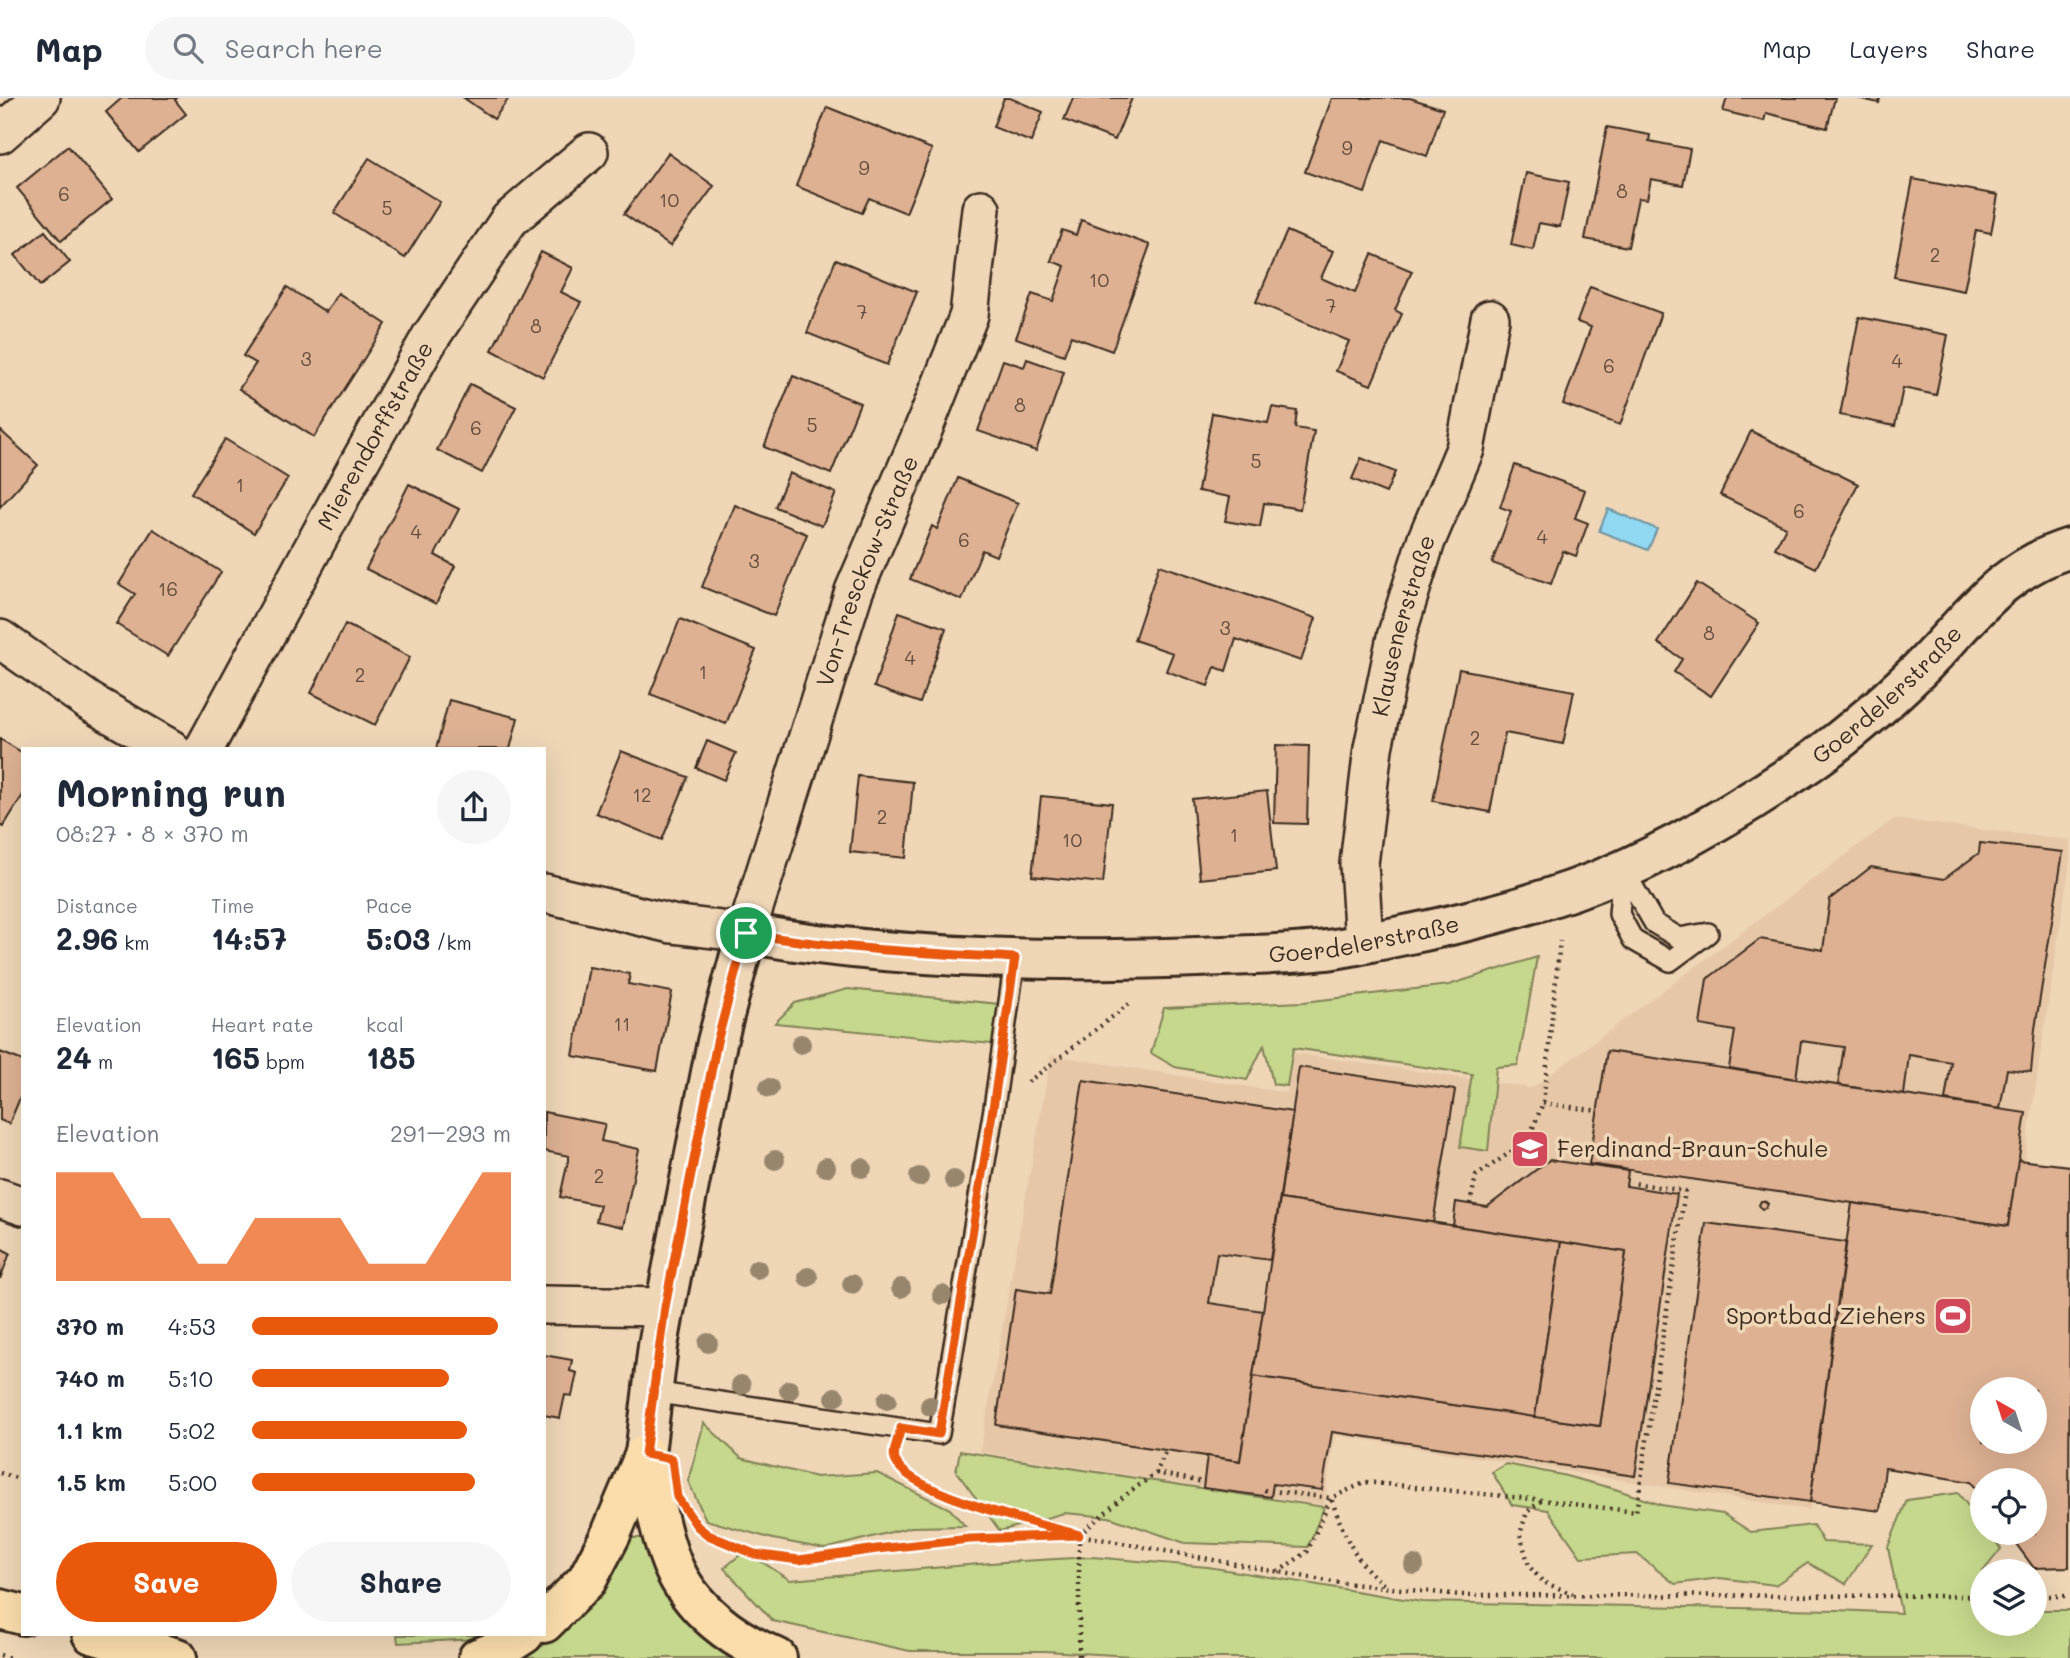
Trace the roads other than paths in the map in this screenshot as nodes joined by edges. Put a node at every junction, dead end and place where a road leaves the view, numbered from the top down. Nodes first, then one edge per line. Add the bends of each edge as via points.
1 (41, 98) edge
2 (0, 134) edge
3 (589, 152) dead end
4 (981, 209) dead end
5 (1490, 319) dead end
6 (2070, 548) edge
7 (0, 639) edge
8 (168, 747) edge
9 (205, 747) edge
10 (1623, 869) junction
11 (546, 893) edge
12 (746, 933) junction
13 (1364, 943) junction
14 (1015, 958) junction
15 (0, 1198) edge
16 (21, 1205) edge
17 (546, 1305) edge
18 (665, 1307) junction
19 (652, 1392) junction
20 (645, 1454) junction
21 (0, 1609) edge
22 (21, 1614) edge
23 (546, 1621) edge
24 (99, 1636) edge
25 (521, 1636) edge
26 (177, 1658) edge
27 (478, 1658) edge
28 (777, 1658) edge

1 - 2 street
3 - 9 street, Mierendorffstraße via 509,220 430,338
4 - 12 street, Von-Tresckow-Straße via 969,315 854,591
5 - 13 street, Klausenerstraße via 1465,449 1426,541 1396,637 1375,736 1359,864
6 - 10 main road, Goerdelerstraße via 2012,575 1874,713 1801,769 1732,813
7 - 8 street via 90,702
10 - 10 lane via 1619,914 1633,940 1670,961 1708,933 1679,938 1654,923
10 - 13 main road, Goerdelerstraße via 1527,905
11 - 12 street, Goerdelerstraße via 672,924
12 - 14 main road, Goerdelerstraße via 862,949
12 - 18 main road via 717,1042
13 - 14 main road, Goerdelerstraße via 1328,950 1132,960
14 - 19 lane via 939,1434
15 - 16 street
17 - 18 street
18 - 19 main road
19 - 20 main road
20 - 23 highway via 587,1580
20 - 28 highway via 663,1538 684,1587 726,1631
21 - 22 highway
24 - 26 highway
25 - 27 highway

